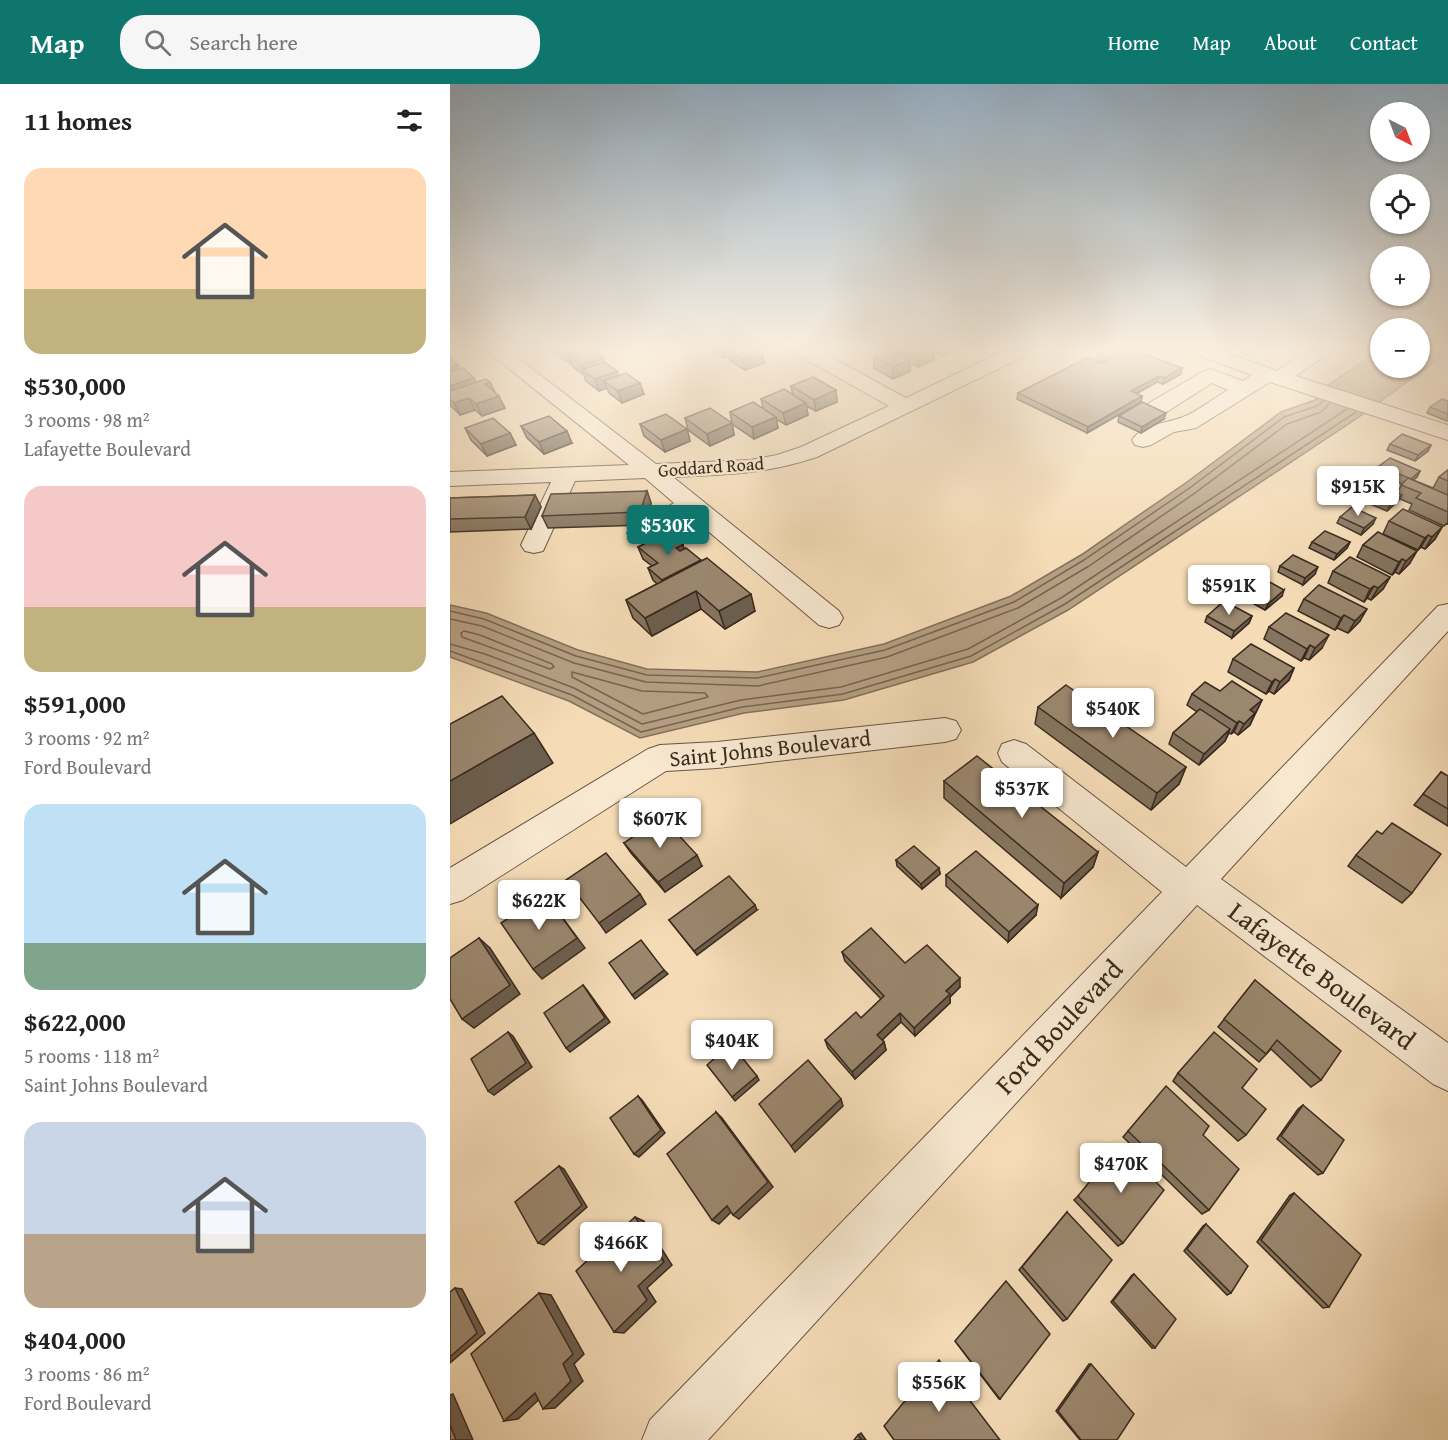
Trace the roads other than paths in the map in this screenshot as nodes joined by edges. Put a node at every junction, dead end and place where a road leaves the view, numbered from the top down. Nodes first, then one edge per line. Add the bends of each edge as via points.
1 (578, 414) edge
2 (888, 414) edge
3 (1202, 414) edge
4 (1397, 414) edge
5 (1448, 433) edge
6 (1143, 440) dead end
7 (651, 471) junction
8 (566, 475) junction
9 (450, 479) edge
10 (690, 504) junction
11 (640, 533) dead end
12 (534, 545) dead end
13 (1448, 614) edge
14 (829, 618) dead end
15 (945, 730) dead end
16 (1014, 753) dead end
17 (1192, 886) junction
18 (450, 888) edge
19 (1448, 1069) edge
20 (670, 1440) edge

1 - 7 street
2 - 7 street, Goddard Road via 782,461 750,467
3 - 6 street
4 - 5 street
7 - 8 street, Goddard Road
7 - 10 street
8 - 9 street, Goddard Road
8 - 12 street
10 - 11 street
10 - 14 street
13 - 17 street, Ford Boulevard
15 - 18 street, Saint Johns Boulevard via 660,758
16 - 17 street, Lafayette Boulevard
17 - 19 street, Lafayette Boulevard
17 - 20 street, Ford Boulevard

